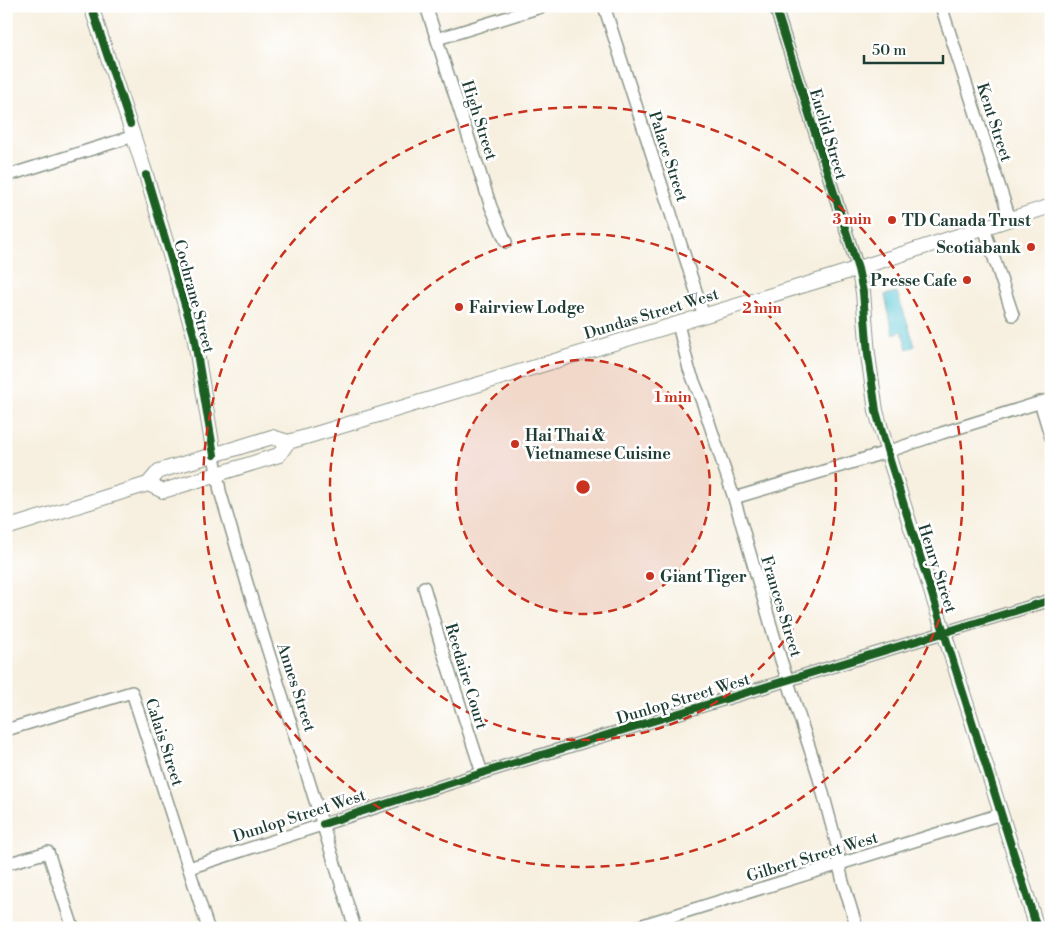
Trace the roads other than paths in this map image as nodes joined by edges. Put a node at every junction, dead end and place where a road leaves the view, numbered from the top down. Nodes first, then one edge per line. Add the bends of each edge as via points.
1 (90, 6) edge
2 (426, 6) edge
3 (544, 6) edge
4 (604, 6) edge
5 (775, 6) edge
6 (941, 6) edge
7 (437, 39) junction
8 (134, 136) junction
9 (6, 176) edge
10 (1051, 206) edge
11 (1010, 219) junction
12 (984, 228) junction
13 (506, 242) dead end
14 (858, 269) junction
15 (704, 316) junction
16 (1013, 316) dead end
17 (678, 324) junction
18 (1045, 401) edge
19 (1051, 438) edge
20 (288, 442) junction
21 (887, 452) junction
22 (214, 455) junction
23 (217, 474) junction
24 (148, 484) junction
25 (734, 498) junction
26 (6, 528) edge
27 (424, 587) dead end
28 (1051, 600) edge
29 (944, 632) junction
30 (788, 680) junction
31 (6, 730) edge
32 (482, 774) junction
33 (1001, 814) junction
34 (323, 824) junction
35 (6, 864) edge
36 (839, 864) junction
37 (189, 868) junction
38 (73, 928) edge
39 (208, 928) edge
40 (355, 928) edge
41 (632, 928) edge
42 (857, 928) edge
43 (1037, 928) edge

1 - 8 main road, Cochrane Street
2 - 7 street, High Street
3 - 7 street
4 - 15 street, Palace Street
5 - 14 street, Euclid Street
6 - 11 street, Kent Street
7 - 13 street, High Street via 491,207
8 - 9 street
8 - 22 main road, Cochrane Street via 194,335
10 - 11 main road, Dundas Street West
11 - 12 main road, Dundas Street West
12 - 14 main road, Dundas Street West
12 - 16 street
14 - 15 main road, Dundas Street West
14 - 21 main road, Henry Street via 876,411
15 - 17 main road, Dundas Street West
17 - 20 main road, Dundas Street West
17 - 25 street, Frances Street via 689,369 704,404
18 - 19 street
18 - 21 street
20 - 22 main road, Dundas Street West via 272,437
20 - 23 main road, Dundas Street West via 279,455
21 - 25 street
21 - 29 main road, Henry Street
22 - 23 street, Annes Street
22 - 24 main road, Dundas Street West via 159,471
23 - 24 main road, Dundas Street West via 163,491
23 - 34 street, Annes Street via 249,590
24 - 26 main road, Dundas Street West
25 - 30 street, Frances Street
27 - 32 street, Reedaire Court
28 - 29 street, Dunlop Street West
29 - 30 street, Dunlop Street West
29 - 33 main road, Henry Street
30 - 32 street, Dunlop Street West
30 - 36 street, Frances Street via 817,771
31 - 37 street, Calais Street via 132,692
32 - 34 street, Dunlop Street West
33 - 36 street, Gilbert Street West
33 - 43 main road, Henry Street
34 - 37 street, Dunlop Street West
34 - 40 street, Annes Street
35 - 38 street via 48,852
36 - 41 street, Gilbert Street West
36 - 42 street, Frances Street
37 - 39 street, Calais Street

